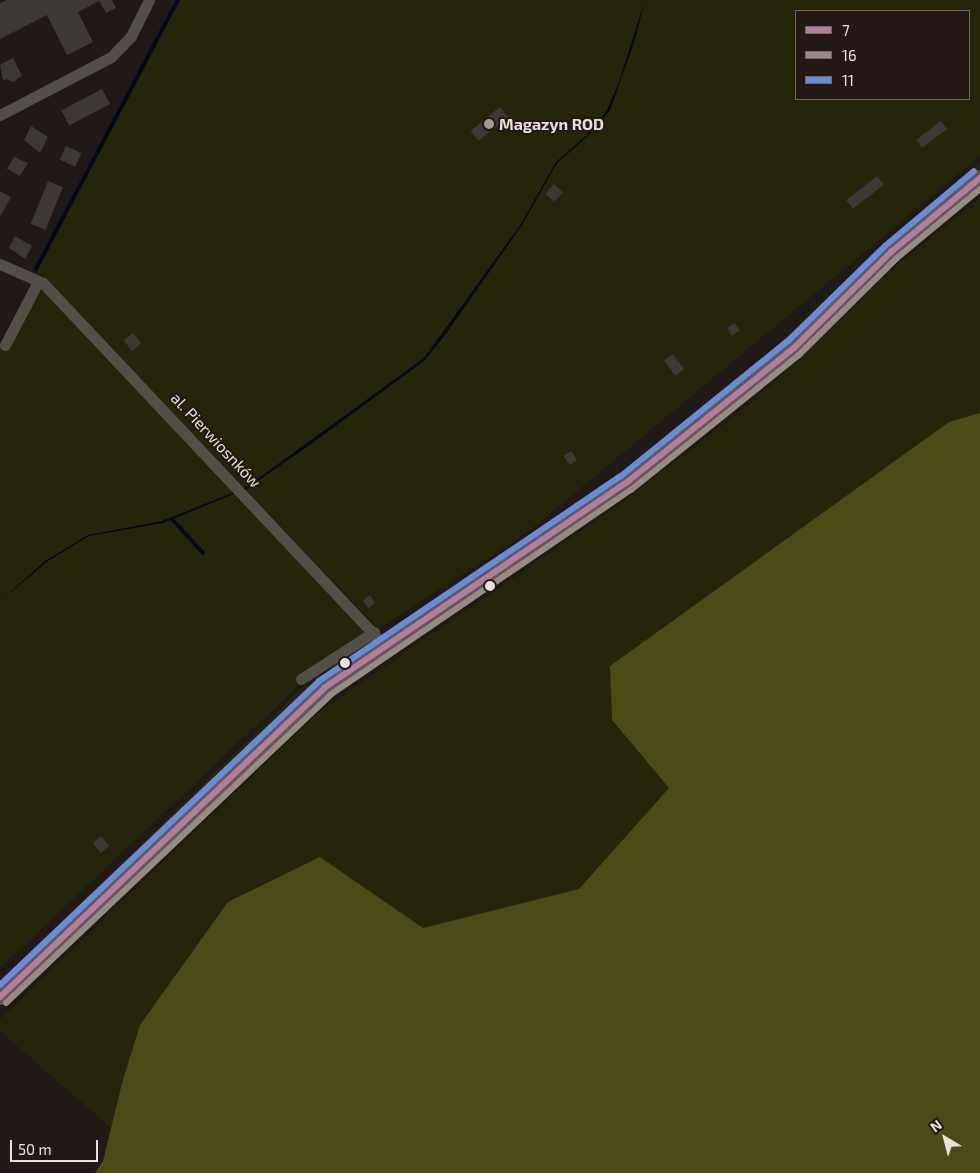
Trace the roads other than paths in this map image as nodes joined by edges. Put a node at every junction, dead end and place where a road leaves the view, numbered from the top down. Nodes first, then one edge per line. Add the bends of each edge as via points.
1 (142, 0) edge
2 (148, 0) edge
3 (141, 17) junction
4 (0, 115) edge
5 (980, 178) edge
6 (0, 264) edge
7 (34, 281) junction
8 (5, 344) dead end
9 (373, 631) junction
10 (385, 646) junction
11 (301, 679) dead end
12 (0, 997) edge

1 - 3 street
2 - 3 street
3 - 4 street via 124,45 108,59
5 - 10 street via 891,252 794,348 626,484
6 - 7 street, al. Pierwiosnków
7 - 8 street
7 - 9 street, al. Pierwiosnków via 88,328
9 - 10 street, al. Pierwiosnków
9 - 11 street
10 - 12 street via 301,707

